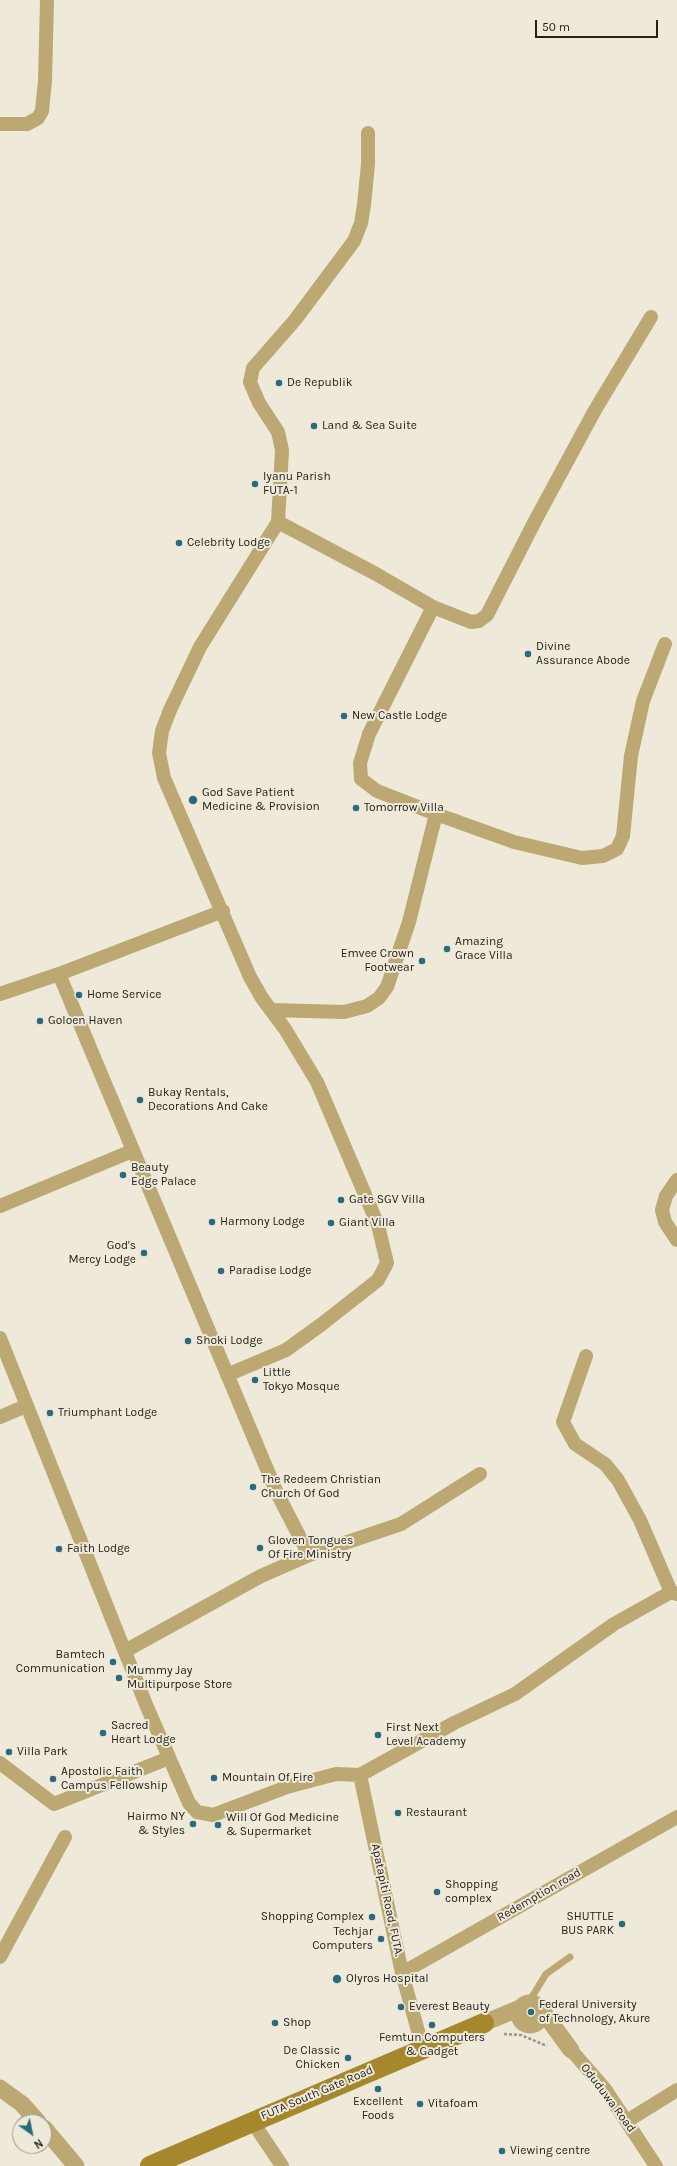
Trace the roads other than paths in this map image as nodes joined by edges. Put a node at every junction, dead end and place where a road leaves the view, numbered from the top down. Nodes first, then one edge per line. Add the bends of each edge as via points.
1 (47, 0) edge
2 (0, 124) edge
3 (368, 133) dead end
4 (651, 318) dead end
5 (278, 522) junction
6 (432, 607) junction
7 (665, 644) dead end
8 (436, 814) junction
9 (223, 911) junction
10 (59, 974) junction
11 (0, 994) edge
12 (271, 1010) junction
13 (132, 1152) junction
14 (677, 1180) edge
15 (0, 1206) edge
16 (677, 1240) edge
17 (0, 1338) edge
18 (586, 1356) dead end
19 (227, 1375) junction
20 (26, 1406) junction
21 (0, 1417) edge
22 (480, 1474) dead end
23 (309, 1555) junction
24 (674, 1593) edge
25 (125, 1651) junction
26 (169, 1758) junction
27 (0, 1763) edge
28 (360, 1774) junction
29 (677, 1817) edge
30 (65, 1838) dead end
31 (0, 1957) edge
32 (570, 1958) dead end
33 (402, 1972) junction
34 (529, 2013) junction
35 (484, 2023) joint
36 (423, 2049) junction
37 (571, 2050) joint
38 (0, 2088) edge
39 (677, 2090) edge
40 (31, 2114) edge
41 (252, 2121) junction
42 (627, 2121) junction
43 (52, 2138) edge
44 (76, 2166) edge
45 (150, 2166) edge
46 (282, 2166) edge
47 (656, 2166) edge

1 - 2 street via 42,111 38,118 27,124
3 - 5 street via 364,205 354,241 295,320 252,368 250,382 259,403 278,432 282,450
4 - 6 street via 591,417 487,615 479,621 471,622
5 - 6 street
5 - 9 street via 200,647 162,731 159,753 164,778
6 - 8 street via 369,734 360,763 362,779 377,791
7 - 8 street via 643,701 631,756 623,836 617,849 603,856 582,858 514,842
8 - 12 street via 409,922 387,987 380,998 367,1006 344,1012
9 - 10 street
9 - 12 street via 250,977
10 - 11 street
10 - 13 street
12 - 19 street via 317,1082 378,1225 387,1263 378,1280 286,1350
13 - 15 street
13 - 19 street
14 - 16 street via 666,1196 662,1210 665,1222
17 - 20 street
18 - 24 street via 564,1422 575,1444 605,1464 621,1485
19 - 23 street via 277,1493
20 - 21 street
20 - 25 street
22 - 23 street via 401,1524
23 - 25 street via 261,1576
24 - 28 street via 614,1624 515,1694 454,1723
25 - 26 street
26 - 27 street via 54,1804
26 - 28 street via 189,1803 197,1812 213,1815 287,1787 336,1774
28 - 33 street, Apatapiti Road, FUTA.
29 - 33 street, Redemption road
30 - 31 street
32 - 34 lane via 546,1974
33 - 36 street, Apatapiti Road, FUTA.
34 - 35 street
34 - 37 street, Oduduwa Road
35 - 36 main road, FUTA South Gate Road
36 - 41 main road, FUTA South Gate Road
37 - 42 street, Oduduwa Road via 592,2072
38 - 40 street
39 - 42 street
41 - 45 main road, FUTA South Gate Road
41 - 46 street
42 - 47 street, Oduduwa Road
43 - 44 street

